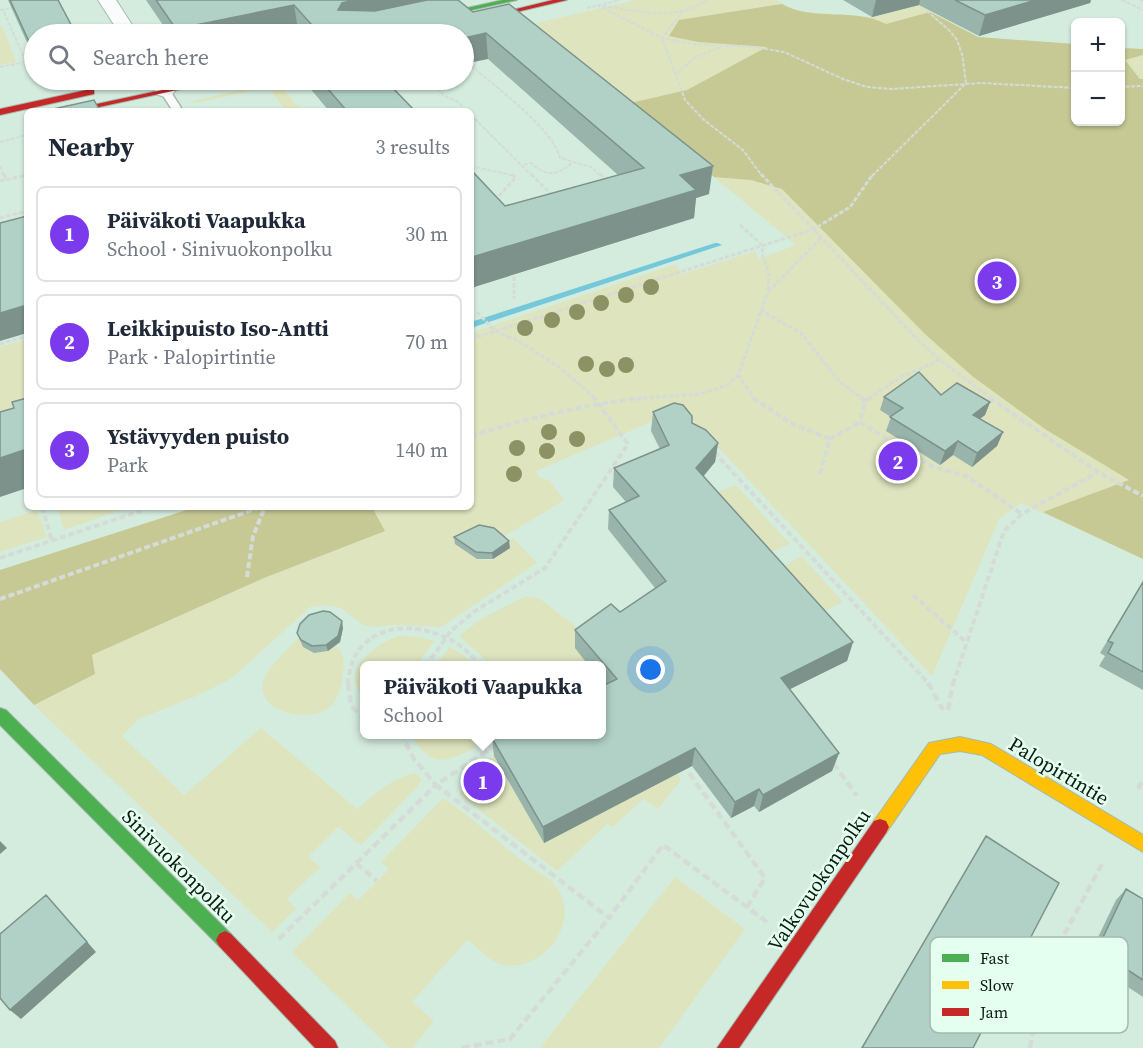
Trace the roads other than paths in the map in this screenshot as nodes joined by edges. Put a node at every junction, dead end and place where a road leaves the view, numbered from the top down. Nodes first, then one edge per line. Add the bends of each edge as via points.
1 (107, 0) edge
2 (513, 0) edge
3 (563, 0) edge
4 (123, 24) edge
5 (401, 24) edge
6 (452, 24) edge
7 (102, 90) dead end
8 (143, 90) edge
9 (164, 90) edge
10 (79, 108) edge
11 (176, 108) edge
12 (0, 112) edge
13 (24, 121) edge
14 (0, 126) edge
15 (0, 715) edge
16 (950, 744) joint
17 (1143, 844) edge
18 (328, 1048) edge
19 (727, 1048) edge

1 - 4 street
2 - 5 main road
3 - 6 main road
7 - 12 main road
8 - 10 main road
9 - 11 lane
13 - 14 main road
15 - 18 main road, Sinivuokonpolku via 254,968
16 - 17 main road, Palopirtintie via 985,749
16 - 19 main road, Valkovuokonpolku via 935,748 926,758

